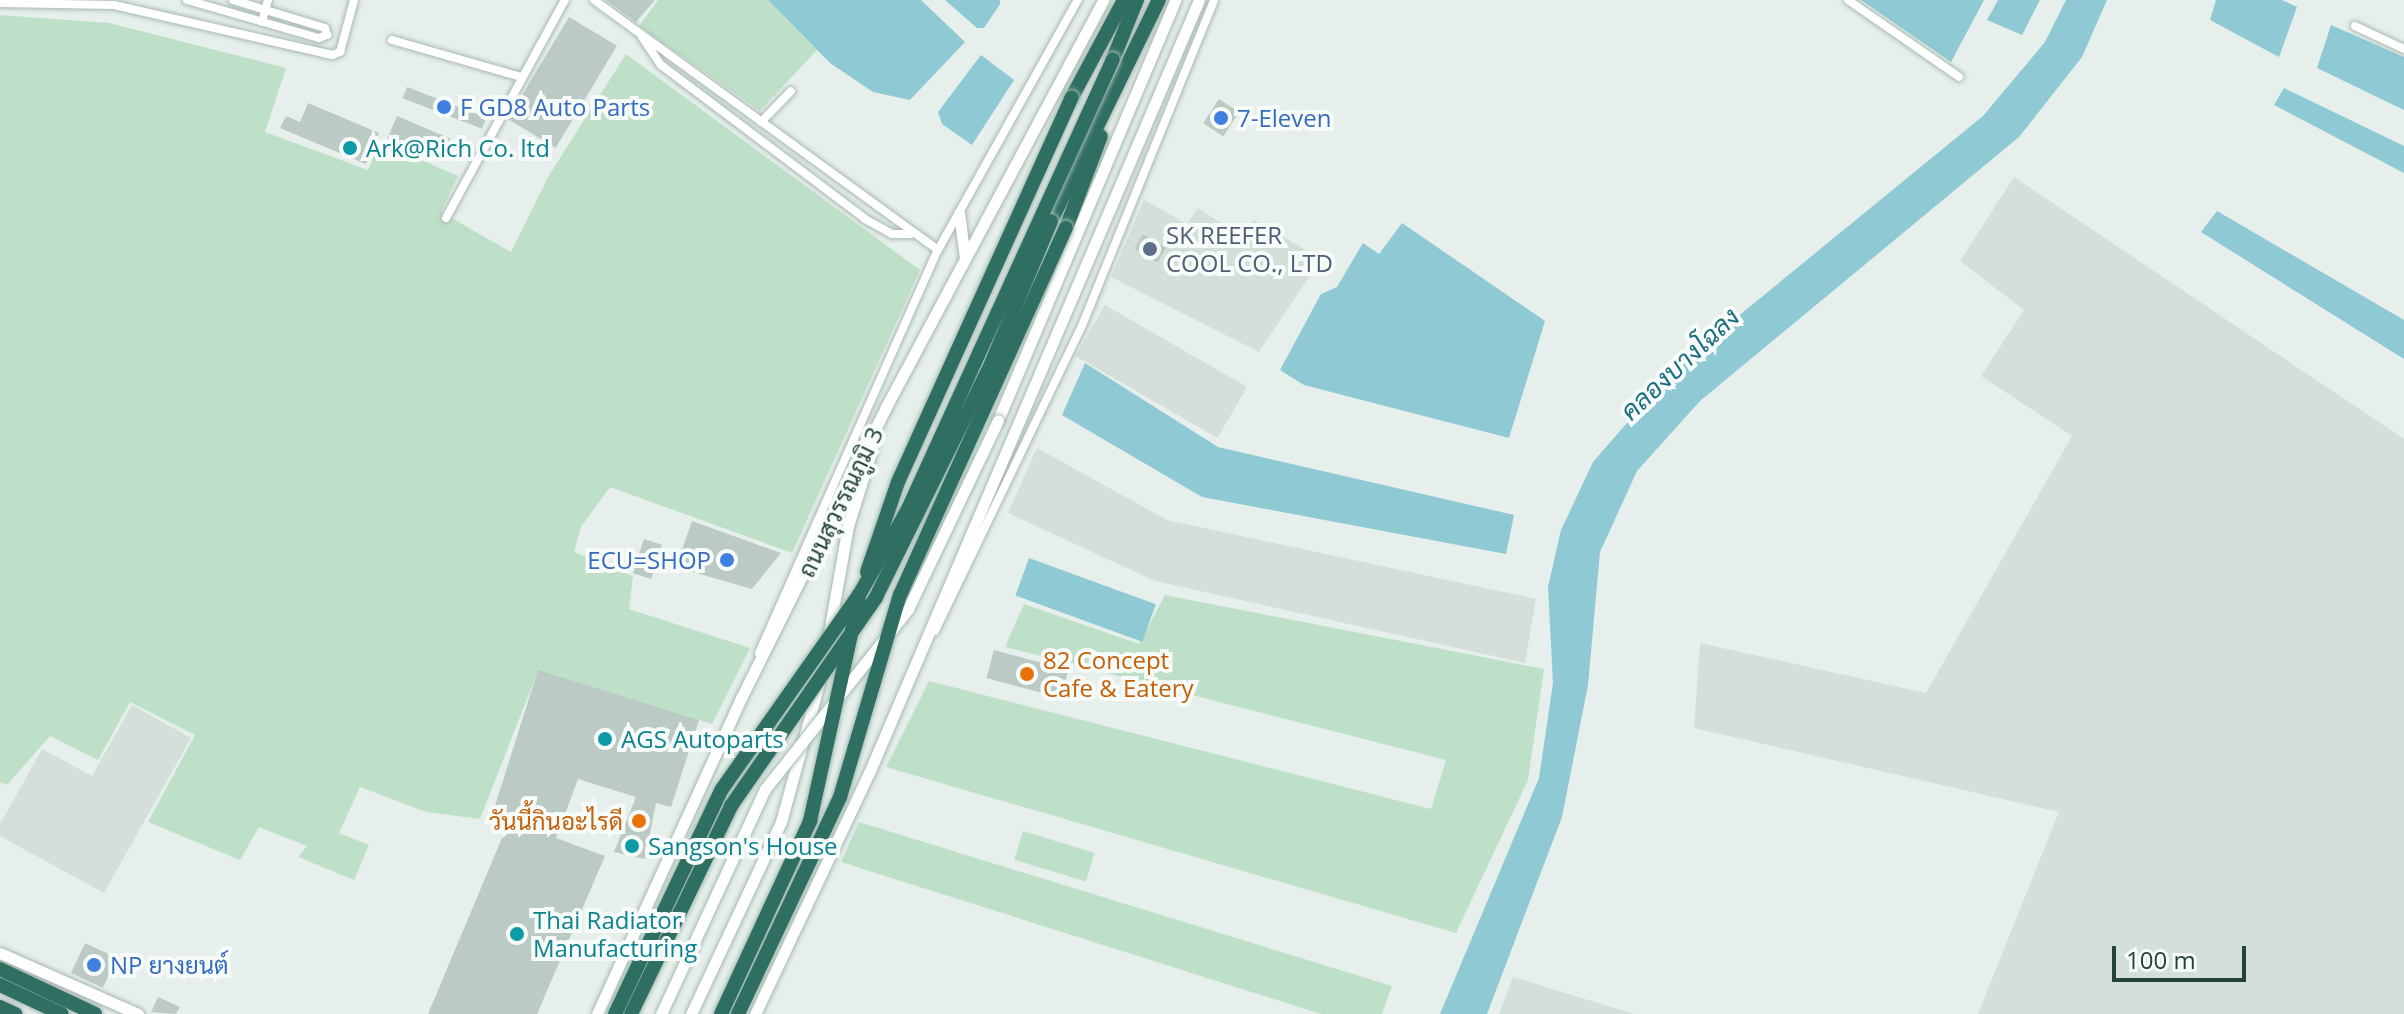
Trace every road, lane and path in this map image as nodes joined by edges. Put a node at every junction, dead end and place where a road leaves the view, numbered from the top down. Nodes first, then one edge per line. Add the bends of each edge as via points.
1 (187, 0) edge
2 (233, 0) edge
3 (354, 0) edge
4 (565, 0) edge
5 (594, 0) edge
6 (1078, 0) edge
7 (1103, 0) edge
8 (1124, 0) edge
9 (1137, 0) edge
10 (1159, 0) edge
11 (1175, 0) edge
12 (1199, 0) edge
13 (1214, 0) edge
14 (1848, 0) edge
15 (0, 3) edge
16 (267, 5) edge
17 (262, 22) junction
18 (2355, 26) dead end
19 (642, 37) junction
20 (392, 40) dead end
21 (2404, 49) edge
22 (521, 77) junction
23 (1959, 77) dead end
24 (791, 91) dead end
25 (1111, 105) junction
26 (761, 122) junction
27 (959, 213) junction
28 (446, 218) dead end
29 (911, 234) junction
30 (938, 250) junction
31 (965, 259) junction
32 (886, 407) junction
33 (741, 698) junction
34 (893, 710) junction
35 (0, 953) edge
36 (0, 969) edge
37 (0, 987) edge
38 (0, 1007) edge
39 (15, 1014) edge
40 (55, 1014) edge
41 (62, 1014) edge
42 (95, 1014) edge
43 (138, 1014) edge
44 (597, 1014) edge
45 (615, 1014) edge
46 (631, 1014) edge
47 (661, 1014) edge
48 (691, 1014) edge
49 (721, 1014) edge
50 (738, 1014) edge
51 (755, 1014) edge

1 - 17 street
2 - 16 street
3 - 15 street via 340,52 332,55 114,5
4 - 22 street
5 - 19 street
6 - 27 street
7 - 31 main road, ถนนสุวรรณภูมิ 3
8 - 49 highway, bridge via 1046,153 898,482 858,603 810,821
9 - 45 highway, bridge via 908,509 859,595 722,789
10 - 25 highway
11 - 47 main road, bridge via 998,420 914,599 765,789
12 - 34 main road
13 - 34 street via 1081,328 1001,503
14 - 23 street
16 - 17 street
16 - 17 street via 325,28 327,35 321,39
18 - 21 street
19 - 26 street
19 - 29 street via 661,65 865,219 892,234
20 - 22 street
22 - 28 street
24 - 26 street
25 - 46 highway, bridge via 876,597 731,806
25 - 50 highway, bridge via 1066,228 900,595 840,797
26 - 29 street via 905,223
27 - 30 street
27 - 31 main road
29 - 30 street
30 - 33 street
31 - 32 main road, ถนนสุวรรณภูมิ 3
32 - 33 main road, ถนนสุวรรณภูมิ 3
32 - 48 main road via 848,526 794,789
33 - 44 main road, ถนนสุวรรณภูมิ 3
34 - 51 main road
35 - 43 main road
36 - 42 highway
37 - 40 highway
37 - 41 highway
38 - 39 highway

